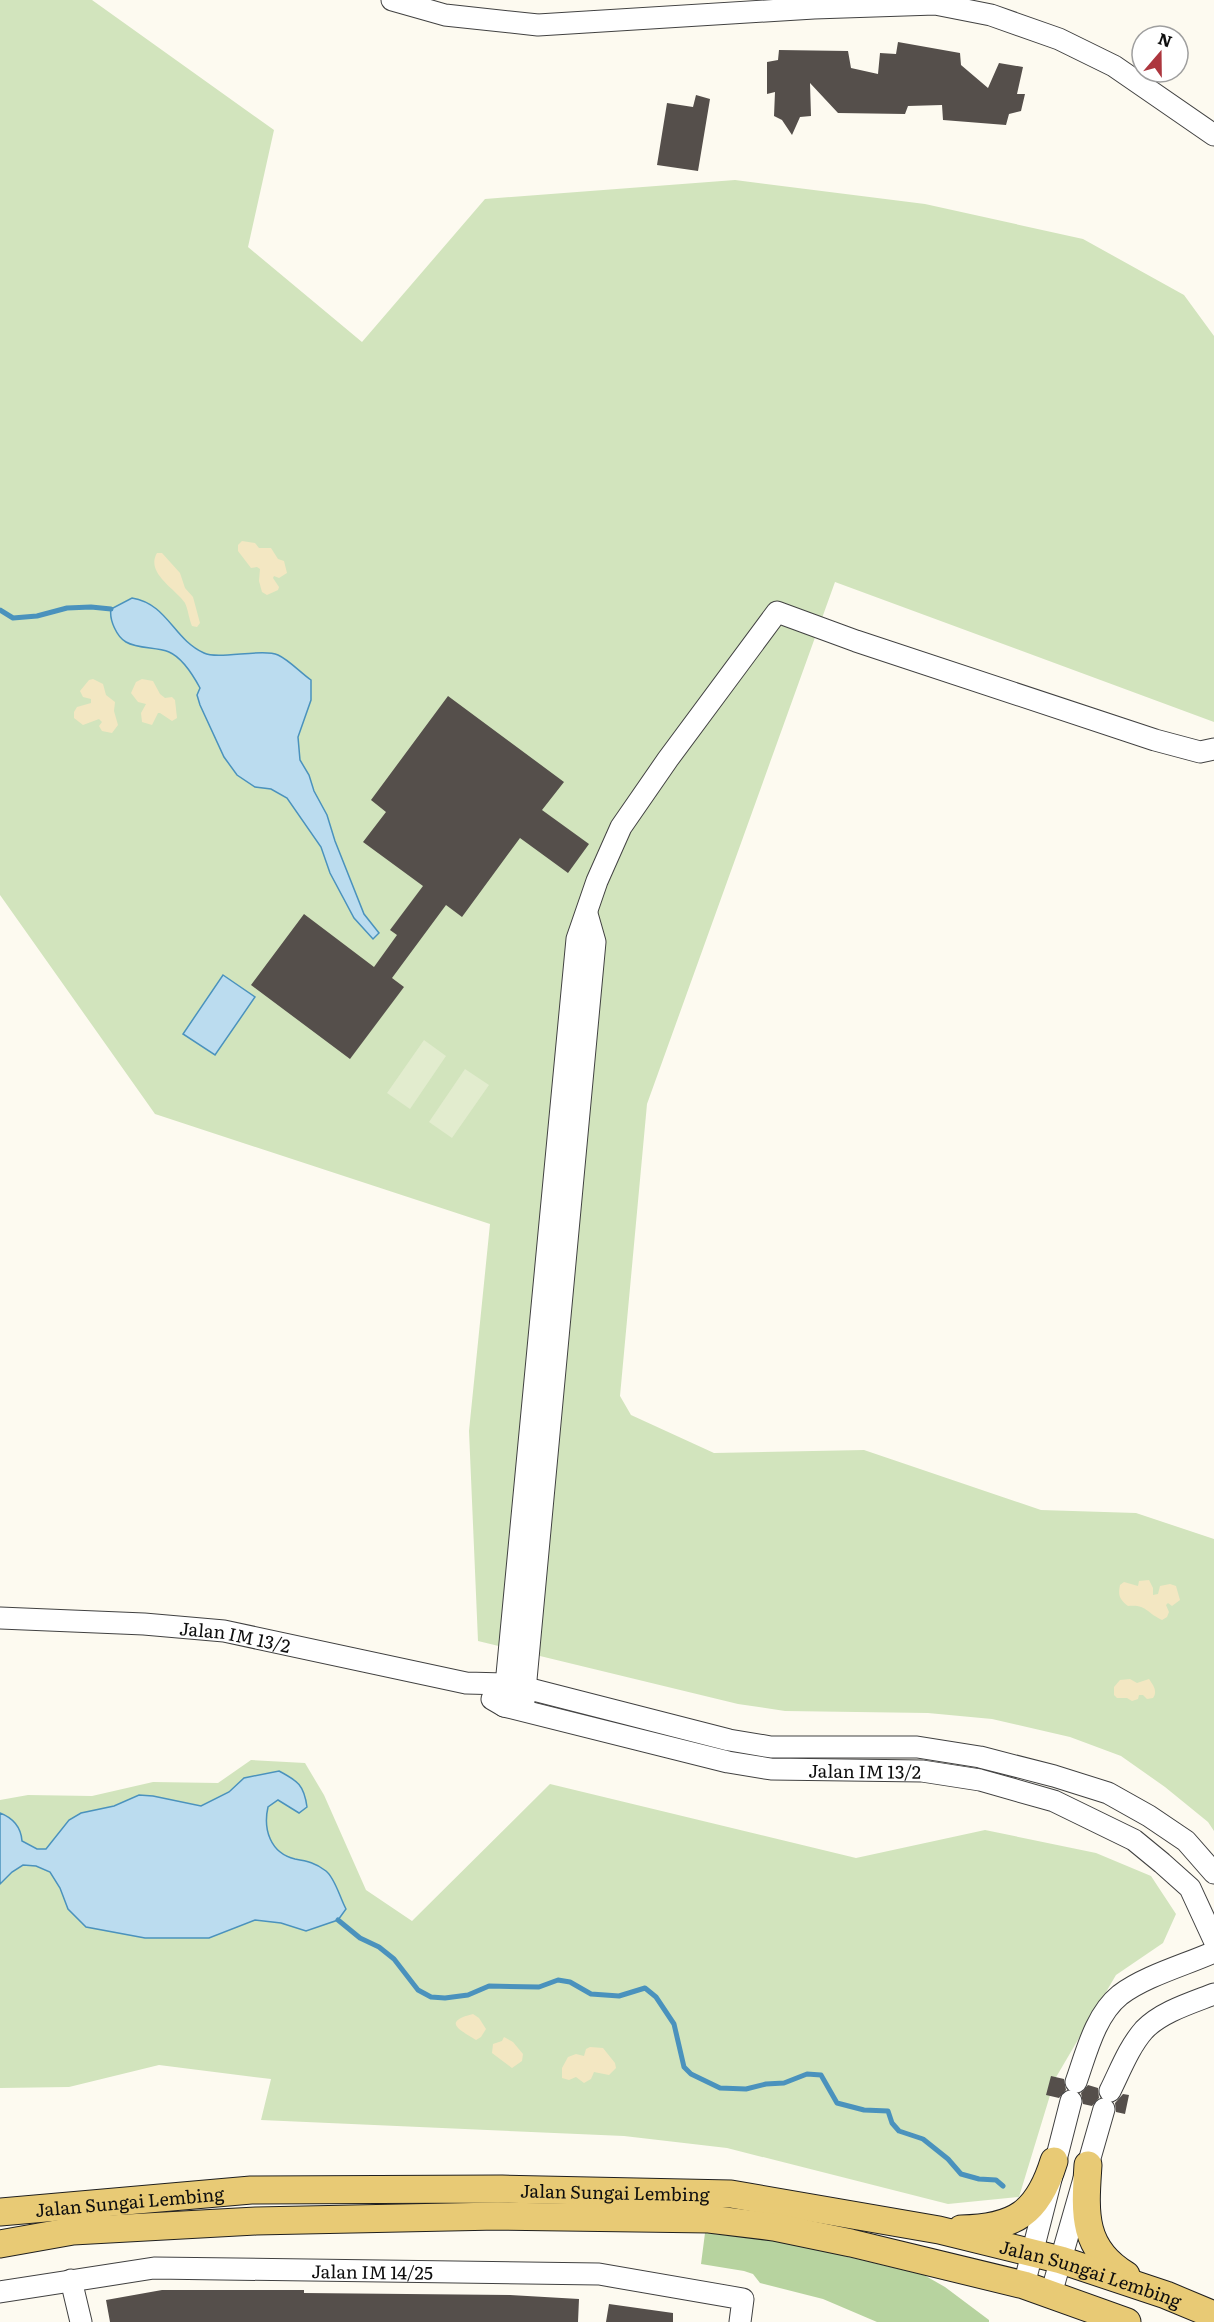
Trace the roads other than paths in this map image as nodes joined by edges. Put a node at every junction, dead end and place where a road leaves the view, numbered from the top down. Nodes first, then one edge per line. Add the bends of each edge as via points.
1 (392, 0) edge
2 (1214, 135) edge
3 (1214, 749) edge
4 (0, 1618) edge
5 (466, 1683) junction
6 (516, 1686) junction
7 (513, 1708) junction
8 (1214, 1873) edge
9 (1214, 1940) edge
10 (1214, 1952) edge
11 (1214, 1994) edge
12 (1054, 2161) junction
13 (1088, 2165) junction
14 (0, 2211) edge
15 (939, 2230) junction
16 (0, 2244) edge
17 (1032, 2253) junction
18 (1061, 2260) junction
19 (70, 2280) junction
20 (1024, 2285) junction
21 (0, 2292) edge
22 (1051, 2294) junction
23 (1166, 2295) junction
24 (1214, 2315) edge
25 (81, 2322) edge
26 (740, 2322) edge
27 (1127, 2322) edge

1 - 2 street via 445,15 538,25 935,4 991,15 1059,39 1114,66
3 - 6 street via 1200,752 1155,740 777,612 621,827 587,914 595,942 565,1158
4 - 5 street, Jalan IM 13/2 via 224,1632
5 - 6 street, Jalan IM 13/2
5 - 7 street, Jalan IM 13/2
6 - 7 street
6 - 8 street, Jalan IM 13/2 via 740,1742 771,1747 917,1747 980,1757 1054,1776 1108,1794 1149,1816 1186,1841
7 - 9 street, Jalan IM 13/2 via 728,1762 771,1769 922,1771 980,1780 1054,1801 1134,1839 1162,1863 1190,1888
10 - 12 street via 1141,1983 1119,1996 1107,2010 1092,2037 1073,2091
11 - 13 street via 1183,2006 1145,2030 1107,2100
12 - 15 main road via 1047,2184 1033,2205 1012,2220 989,2228
12 - 17 street
13 - 18 street
13 - 23 main road via 1085,2206 1100,2254 1111,2266
14 - 15 main road, Jalan Sungai Lembing via 251,2190 502,2189 731,2194
15 - 17 main road, Jalan Sungai Lembing
16 - 20 main road, Jalan Sungai Lembing via 74,2231 256,2221 498,2216 709,2219 851,2243
17 - 18 main road, Jalan Sungai Lembing
17 - 20 street
18 - 22 street
18 - 23 main road, Jalan Sungai Lembing
19 - 21 street, Jalan IM 14/25
19 - 25 street
19 - 26 street, Jalan IM 14/25 via 154,2268 599,2274 743,2299
20 - 22 main road, Jalan Sungai Lembing
22 - 27 main road, Jalan Sungai Lembing
23 - 24 main road, Jalan Sungai Lembing

